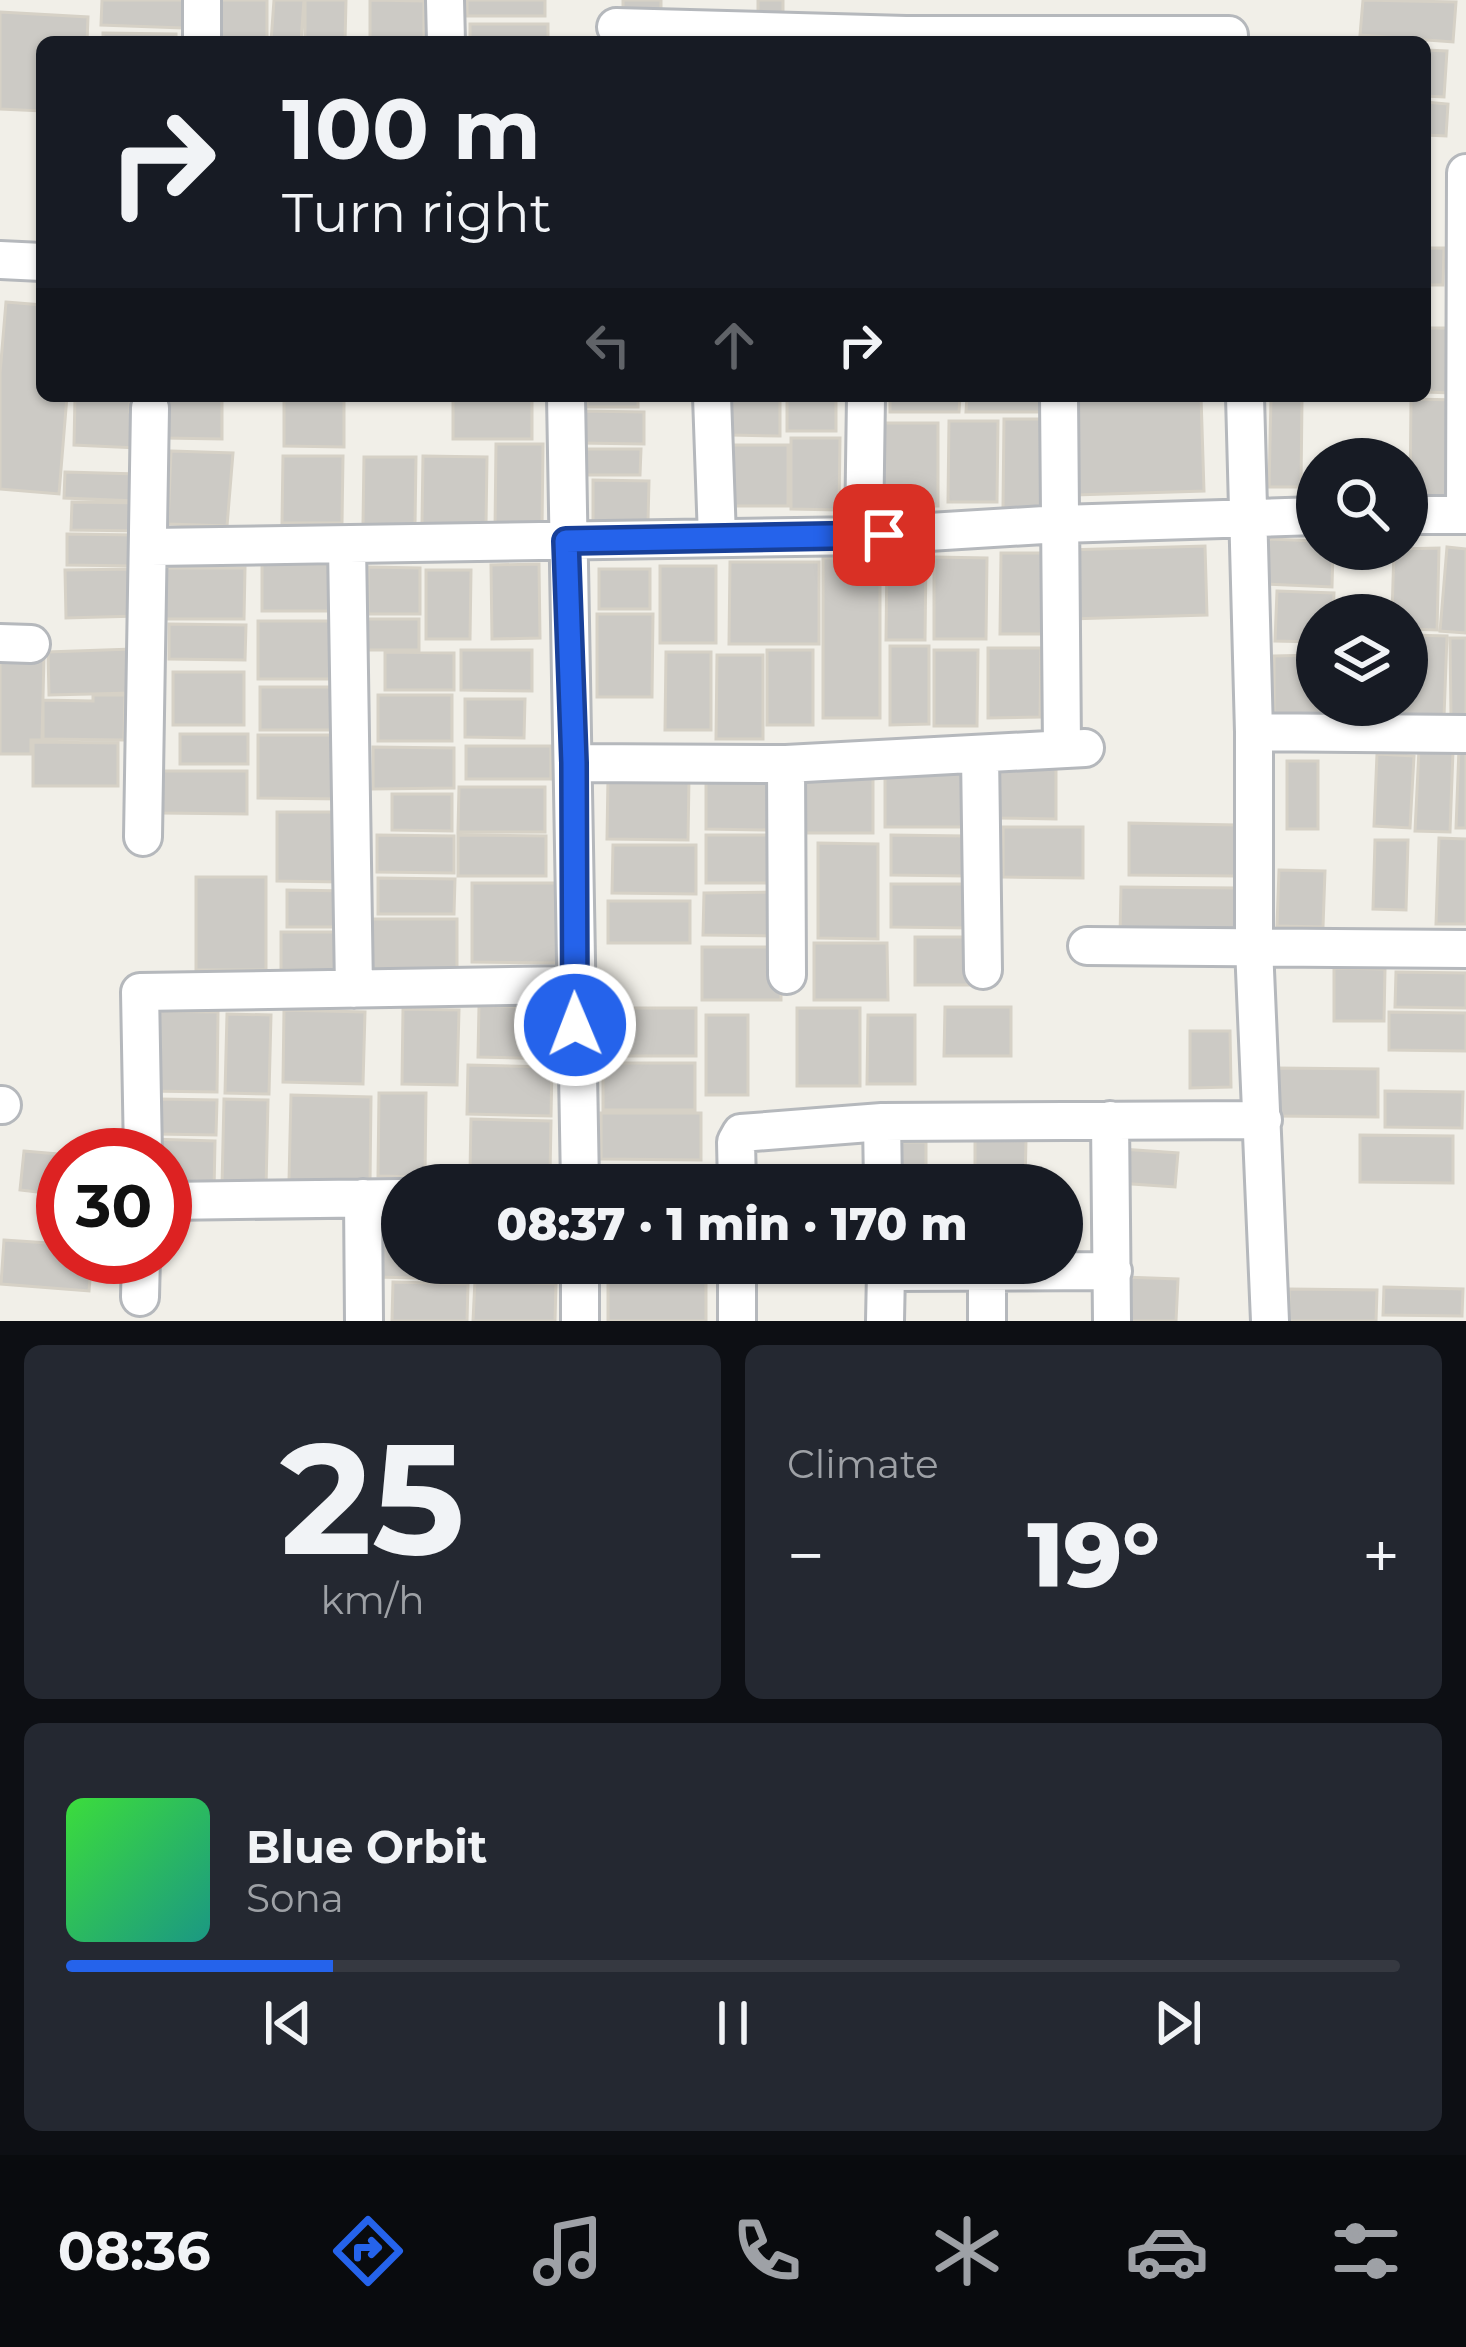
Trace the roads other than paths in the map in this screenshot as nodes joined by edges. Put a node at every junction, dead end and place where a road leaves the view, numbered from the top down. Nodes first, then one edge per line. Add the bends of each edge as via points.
1 (202, 0) edge
2 (445, 0) edge
3 (906, 17) edge
4 (617, 23) edge
5 (1228, 26) edge
6 (202, 36) edge
7 (446, 36) edge
8 (1466, 172) edge
9 (1465, 223) edge
10 (0, 260) edge
11 (36, 262) edge
12 (566, 402) edge
13 (712, 402) edge
14 (866, 402) edge
15 (1059, 402) edge
16 (1245, 402) edge
17 (151, 408) dead end
18 (1428, 515) edge
19 (1466, 515) edge
20 (1250, 516) junction
21 (1296, 516) edge
22 (1060, 524) junction
23 (864, 536) junction
24 (716, 538) junction
25 (566, 541) junction
26 (347, 545) junction
27 (151, 547) junction
28 (1254, 733) junction
29 (1466, 734) edge
30 (980, 754) junction
31 (574, 763) junction
32 (786, 764) junction
33 (143, 837) dead end
34 (1087, 946) dead end
35 (1254, 947) junction
36 (1466, 949) edge
37 (983, 970) dead end
38 (788, 975) dead end
39 (574, 985) junction
40 (354, 989) junction
41 (1110, 1120) junction
42 (1264, 1120) junction
43 (882, 1122) junction
44 (143, 1128) edge
45 (579, 1164) edge
46 (736, 1164) edge
47 (883, 1164) edge
48 (363, 1198) junction
49 (381, 1198) edge
50 (192, 1201) edge
51 (1083, 1271) edge
52 (1113, 1271) junction
53 (140, 1284) edge
54 (580, 1284) edge
55 (737, 1284) edge
56 (885, 1284) edge
57 (988, 1284) edge
58 (140, 1297) dead end
59 (364, 1321) edge
60 (580, 1321) edge
61 (737, 1321) edge
62 (885, 1321) edge
63 (987, 1321) edge
64 (1112, 1321) edge
65 (1270, 1321) edge

1 - 6 street
2 - 7 street
3 - 4 street
3 - 5 street
8 - 9 street
9 - 19 street
10 - 11 street
12 - 25 street
13 - 24 street
14 - 23 street
15 - 22 street
16 - 20 street
17 - 27 street
18 - 19 street
20 - 21 street
20 - 22 street
20 - 28 street
22 - 23 street
22 - 30 street via 1073,749
23 - 24 street
24 - 25 street
25 - 26 street
25 - 31 street
26 - 27 street
26 - 40 street
27 - 33 street
28 - 29 street
28 - 35 street
30 - 32 street
30 - 37 street
31 - 32 street
31 - 39 street
32 - 38 street
34 - 35 street
35 - 36 street
35 - 42 street
39 - 40 street
39 - 45 street
40 - 44 street via 140,992
41 - 42 street
41 - 43 street
41 - 52 street
42 - 65 street
43 - 46 street via 741,1132
43 - 47 street
48 - 49 street
48 - 50 street
48 - 59 street
51 - 52 street
52 - 64 street
53 - 58 street
54 - 60 street
55 - 61 street
56 - 62 street
57 - 63 street

